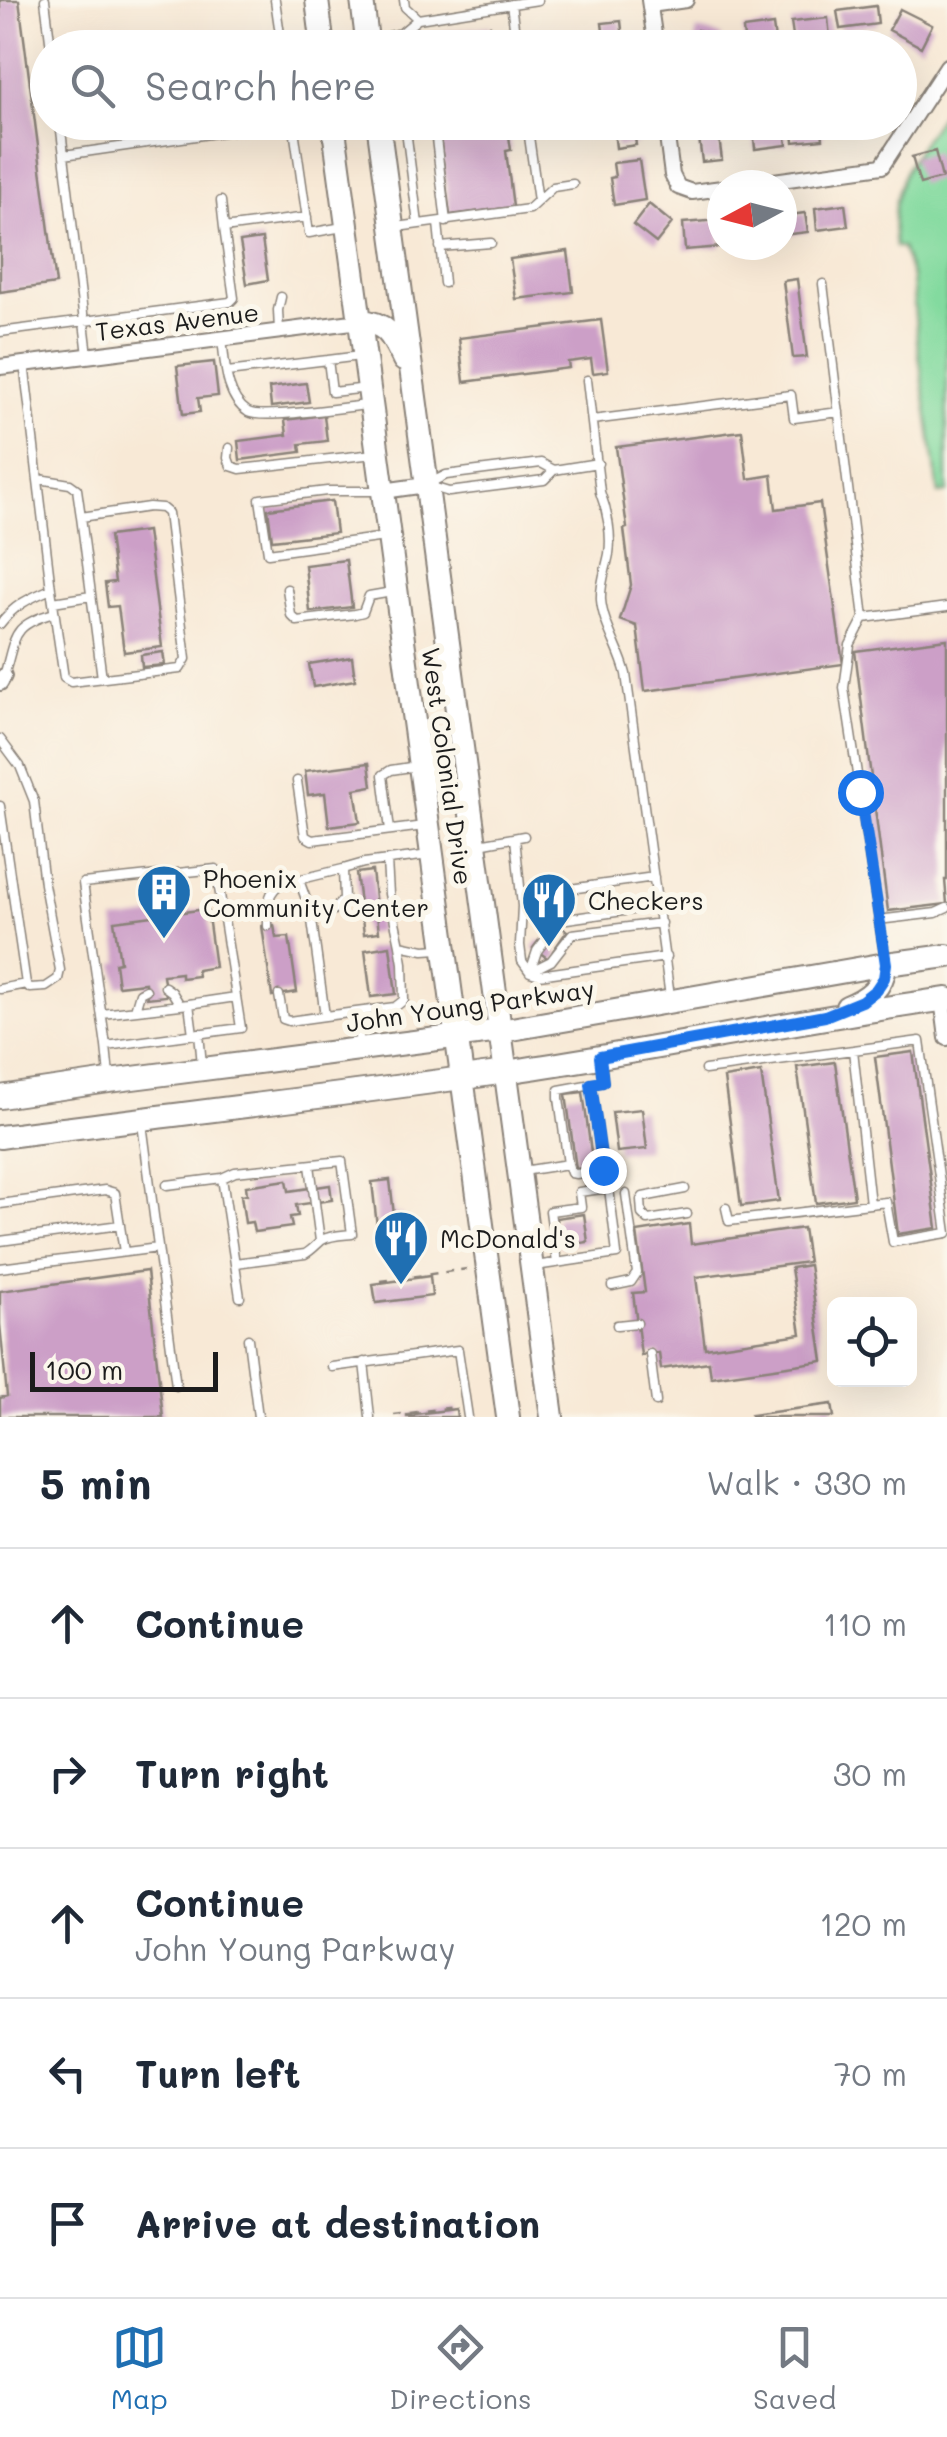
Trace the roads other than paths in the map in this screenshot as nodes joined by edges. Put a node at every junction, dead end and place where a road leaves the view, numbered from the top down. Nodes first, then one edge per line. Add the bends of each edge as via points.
1 (45, 0) edge
2 (275, 0) edge
3 (317, 0) edge
4 (362, 0) edge
5 (404, 0) edge
6 (538, 0) edge
7 (686, 0) edge
8 (650, 3) edge
9 (511, 4) junction
10 (418, 18) junction
11 (49, 30) edge
12 (279, 30) edge
13 (321, 30) edge
14 (366, 30) edge
15 (402, 30) edge
16 (515, 30) edge
17 (654, 30) edge
18 (947, 66) edge
19 (917, 112) edge
20 (62, 140) edge
21 (168, 140) edge
22 (296, 140) edge
23 (336, 140) edge
24 (380, 140) edge
25 (407, 140) edge
26 (435, 140) edge
27 (530, 140) edge
28 (668, 140) edge
29 (899, 140) edge
30 (64, 155) junction
31 (797, 178) edge
32 (573, 184) dead end
33 (707, 190) edge
34 (538, 201) junction
35 (221, 202) dead end
36 (307, 217) junction
37 (442, 222) junction
38 (418, 224) junction
39 (348, 226) junction
40 (224, 228) junction
41 (392, 228) junction
42 (492, 243) dead end
43 (440, 248) junction
44 (444, 282) dead end
45 (823, 284) dead end
46 (281, 297) dead end
47 (360, 320) junction
48 (84, 322) junction
49 (280, 331) junction
50 (0, 332) edge
51 (222, 338) junction
52 (88, 355) junction
53 (365, 356) junction
54 (328, 360) junction
55 (24, 364) junction
56 (0, 366) edge
57 (227, 372) junction
58 (412, 376) junction
59 (587, 380) dead end
60 (370, 396) junction
61 (839, 412) junction
62 (592, 420) junction
63 (229, 448) dead end
64 (378, 454) junction
65 (598, 463) junction
66 (554, 470) junction
67 (39, 479) junction
68 (426, 485) junction
69 (383, 491) junction
70 (81, 517) junction
71 (390, 536) junction
72 (287, 589) dead end
73 (51, 590) junction
74 (397, 591) junction
75 (92, 596) junction
76 (53, 602) junction
77 (947, 607) edge
78 (54, 613) junction
79 (864, 618) junction
80 (0, 624) edge
81 (0, 657) edge
82 (102, 678) junction
83 (2, 679) edge
84 (0, 739) edge
85 (420, 766) junction
86 (298, 781) dead end
87 (0, 806) edge
88 (428, 825) junction
89 (390, 830) junction
90 (475, 844) junction
91 (432, 854) junction
92 (387, 861) junction
93 (343, 869) junction
94 (654, 877) junction
95 (282, 884) dead end
96 (522, 896) junction
97 (268, 902) junction
98 (658, 906) junction
99 (947, 908) edge
100 (310, 914) junction
101 (878, 920) junction
102 (661, 923) junction
103 (268, 926) dead end
104 (400, 946) junction
105 (445, 949) junction
106 (947, 956) edge
107 (666, 957) junction
108 (886, 964) junction
109 (530, 972) junction
110 (26, 984) junction
111 (165, 988) dead end
112 (0, 989) edge
113 (146, 990) dead end
114 (279, 995) dead end
115 (236, 998) junction
116 (944, 999) edge
117 (670, 1002) junction
118 (184, 1004) junction
119 (136, 1010) junction
120 (356, 1012) junction
121 (102, 1014) junction
122 (324, 1016) junction
123 (825, 1016) junction
124 (500, 1032) junction
125 (196, 1033) junction
126 (456, 1038) junction
127 (947, 1038) edge
128 (106, 1046) junction
129 (361, 1050) junction
130 (853, 1050) junction
131 (600, 1057) junction
132 (202, 1070) junction
133 (705, 1070) dead end
134 (505, 1072) junction
135 (462, 1078) junction
136 (109, 1081) junction
137 (591, 1084) junction
138 (48, 1090) junction
139 (0, 1097) edge
140 (0, 1112) edge
141 (141, 1119) junction
142 (0, 1137) edge
143 (568, 1164) junction
144 (310, 1165) junction
145 (518, 1171) junction
146 (222, 1178) junction
147 (167, 1185) dead end
148 (684, 1189) dead end
149 (626, 1194) dead end
150 (0, 1204) edge
151 (870, 1204) junction
152 (726, 1208) dead end
153 (687, 1214) dead end
154 (120, 1225) junction
155 (947, 1233) edge
156 (0, 1241) edge
157 (320, 1241) junction
158 (158, 1248) junction
159 (124, 1252) junction
160 (235, 1263) junction
161 (557, 1263) junction
162 (531, 1266) junction
163 (0, 1268) edge
164 (612, 1286) dead end
165 (240, 1296) dead end
166 (637, 1323) dead end
167 (617, 1325) dead end
168 (248, 1339) dead end
169 (650, 1354) dead end
170 (364, 1362) junction
171 (332, 1367) dead end
172 (176, 1386) dead end
173 (656, 1402) dead end
174 (258, 1417) edge
175 (370, 1417) edge
176 (468, 1417) edge
177 (508, 1417) edge
178 (552, 1417) edge

1 - 11 lane
2 - 12 lane
3 - 13 main road
4 - 14 main road
5 - 10 lane
6 - 9 lane
7 - 8 street
8 - 17 street
9 - 10 lane
9 - 16 lane
10 - 15 lane
18 - 19 street
20 - 30 lane
21 - 30 lane
22 - 36 lane
23 - 39 main road, West Colonial Drive
24 - 41 main road, West Colonial Drive
25 - 38 lane
26 - 37 lane
27 - 34 lane
28 - 33 street via 678,187
29 - 31 street via 882,166
30 - 48 lane
32 - 34 lane via 553,188
34 - 37 lane via 529,209
35 - 40 lane
36 - 39 lane via 309,232
36 - 40 lane
37 - 38 lane
37 - 43 lane
38 - 41 lane
39 - 47 main road, West Colonial Drive
40 - 48 lane via 230,302
41 - 58 main road, West Colonial Drive
42 - 43 lane
43 - 44 lane
45 - 61 lane
46 - 49 lane
47 - 49 street, Texas Avenue
47 - 53 main road, West Colonial Drive
47 - 58 main road via 382,326
48 - 50 lane
48 - 52 lane
49 - 51 street, Texas Avenue
51 - 52 street, Texas Avenue
51 - 57 lane
52 - 55 street, Texas Avenue
53 - 54 lane
53 - 60 main road, West Colonial Drive
54 - 57 lane
54 - 60 lane via 332,392
55 - 56 street, Texas Avenue
55 - 67 lane
57 - 60 lane via 240,404 257,415
58 - 68 main road, West Colonial Drive
59 - 62 lane
60 - 64 main road, West Colonial Drive
61 - 62 lane via 794,418 791,395
61 - 79 lane
62 - 65 lane
63 - 64 lane via 231,466 240,469
64 - 69 main road, West Colonial Drive
65 - 66 lane
65 - 94 lane via 610,538 602,607 626,674
66 - 68 lane via 541,463 446,474
66 - 68 lane via 544,480 448,492
67 - 70 lane via 76,489
67 - 73 lane
68 - 69 street
68 - 90 main road, West Colonial Drive
69 - 71 main road, West Colonial Drive
69 - 71 lane via 260,499 268,553
70 - 75 lane
70 - 82 lane via 149,507 168,513 186,659 180,669
71 - 74 main road, West Colonial Drive
72 - 74 lane via 297,621 363,612 369,596
73 - 76 lane
73 - 80 lane via 23,601
74 - 85 main road, West Colonial Drive
75 - 76 lane
75 - 82 lane
76 - 78 lane
77 - 79 lane
78 - 82 lane via 64,678
78 - 83 lane via 19,630
79 - 101 lane via 850,645 844,688
81 - 83 lane
84 - 110 lane via 34,801 60,970 46,987
85 - 88 main road, West Colonial Drive
85 - 89 lane via 383,775
86 - 89 lane via 305,836 312,840
87 - 110 lane
88 - 89 lane
88 - 91 main road, West Colonial Drive
90 - 96 lane via 519,837
90 - 124 main road, West Colonial Drive
91 - 92 lane
91 - 105 main road, West Colonial Drive
92 - 93 lane
92 - 104 lane
93 - 100 lane via 344,899 332,910
93 - 100 lane via 296,880
94 - 96 lane
94 - 98 lane
95 - 97 lane
96 - 109 lane via 520,946
97 - 100 lane
97 - 103 lane
98 - 102 lane
98 - 109 lane via 560,920 536,950
99 - 101 lane
100 - 122 lane
101 - 108 lane
102 - 107 lane
102 - 109 lane via 572,934 551,960
104 - 105 lane
104 - 120 lane via 404,1000 396,1008
105 - 126 main road, West Colonial Drive
106 - 108 main road, John Young Parkway
107 - 109 lane
107 - 117 lane
108 - 117 main road, John Young Parkway
108 - 123 main road via 876,990
110 - 112 lane
111 - 118 lane
113 - 119 lane
114 - 122 lane via 283,1019
115 - 118 lane
115 - 121 lane via 216,869 83,883
115 - 125 lane via 241,1028
116 - 123 main road
116 - 127 street
117 - 124 main road, John Young Parkway
118 - 119 lane
118 - 125 lane
119 - 121 lane
120 - 122 lane
120 - 129 lane
121 - 128 lane
123 - 131 main road
124 - 126 main road, John Young Parkway
124 - 134 main road, West Colonial Drive
125 - 128 lane
125 - 132 lane
126 - 129 main road, John Young Parkway
126 - 135 main road, West Colonial Drive
128 - 136 lane
129 - 132 main road, John Young Parkway
130 - 133 lane
130 - 151 lane
130 - 155 lane via 920,1041
131 - 134 main road
131 - 137 lane via 603,1082
132 - 136 main road, John Young Parkway
134 - 135 main road
134 - 145 main road, West Colonial Drive
135 - 141 main road
135 - 177 main road, West Colonial Drive
136 - 138 main road, John Young Parkway
137 - 143 lane via 560,1090
137 - 143 lane via 603,1170 576,1174
138 - 139 main road, John Young Parkway
138 - 140 main road via 26,1108
141 - 142 main road
141 - 158 lane
143 - 145 lane
144 - 146 lane
144 - 157 lane
144 - 157 lane via 342,1162 352,1234
145 - 162 main road, West Colonial Drive
146 - 147 lane
146 - 160 lane
148 - 153 lane via 643,1198 642,1214 648,1220
149 - 164 lane via 637,1273 631,1282
150 - 154 lane via 105,1190 116,1193
151 - 152 lane via 728,1221
151 - 155 lane via 886,1202 893,1242
154 - 156 lane
154 - 159 lane
157 - 160 lane via 305,1254
158 - 159 lane
158 - 172 lane
159 - 163 lane
160 - 165 lane
161 - 161 lane via 617,1254 609,1188 580,1192 581,1207 550,1211
161 - 162 lane
162 - 178 main road, West Colonial Drive
166 - 167 lane
168 - 174 lane
169 - 173 lane
170 - 171 lane
170 - 175 lane
170 - 176 lane via 458,1350

